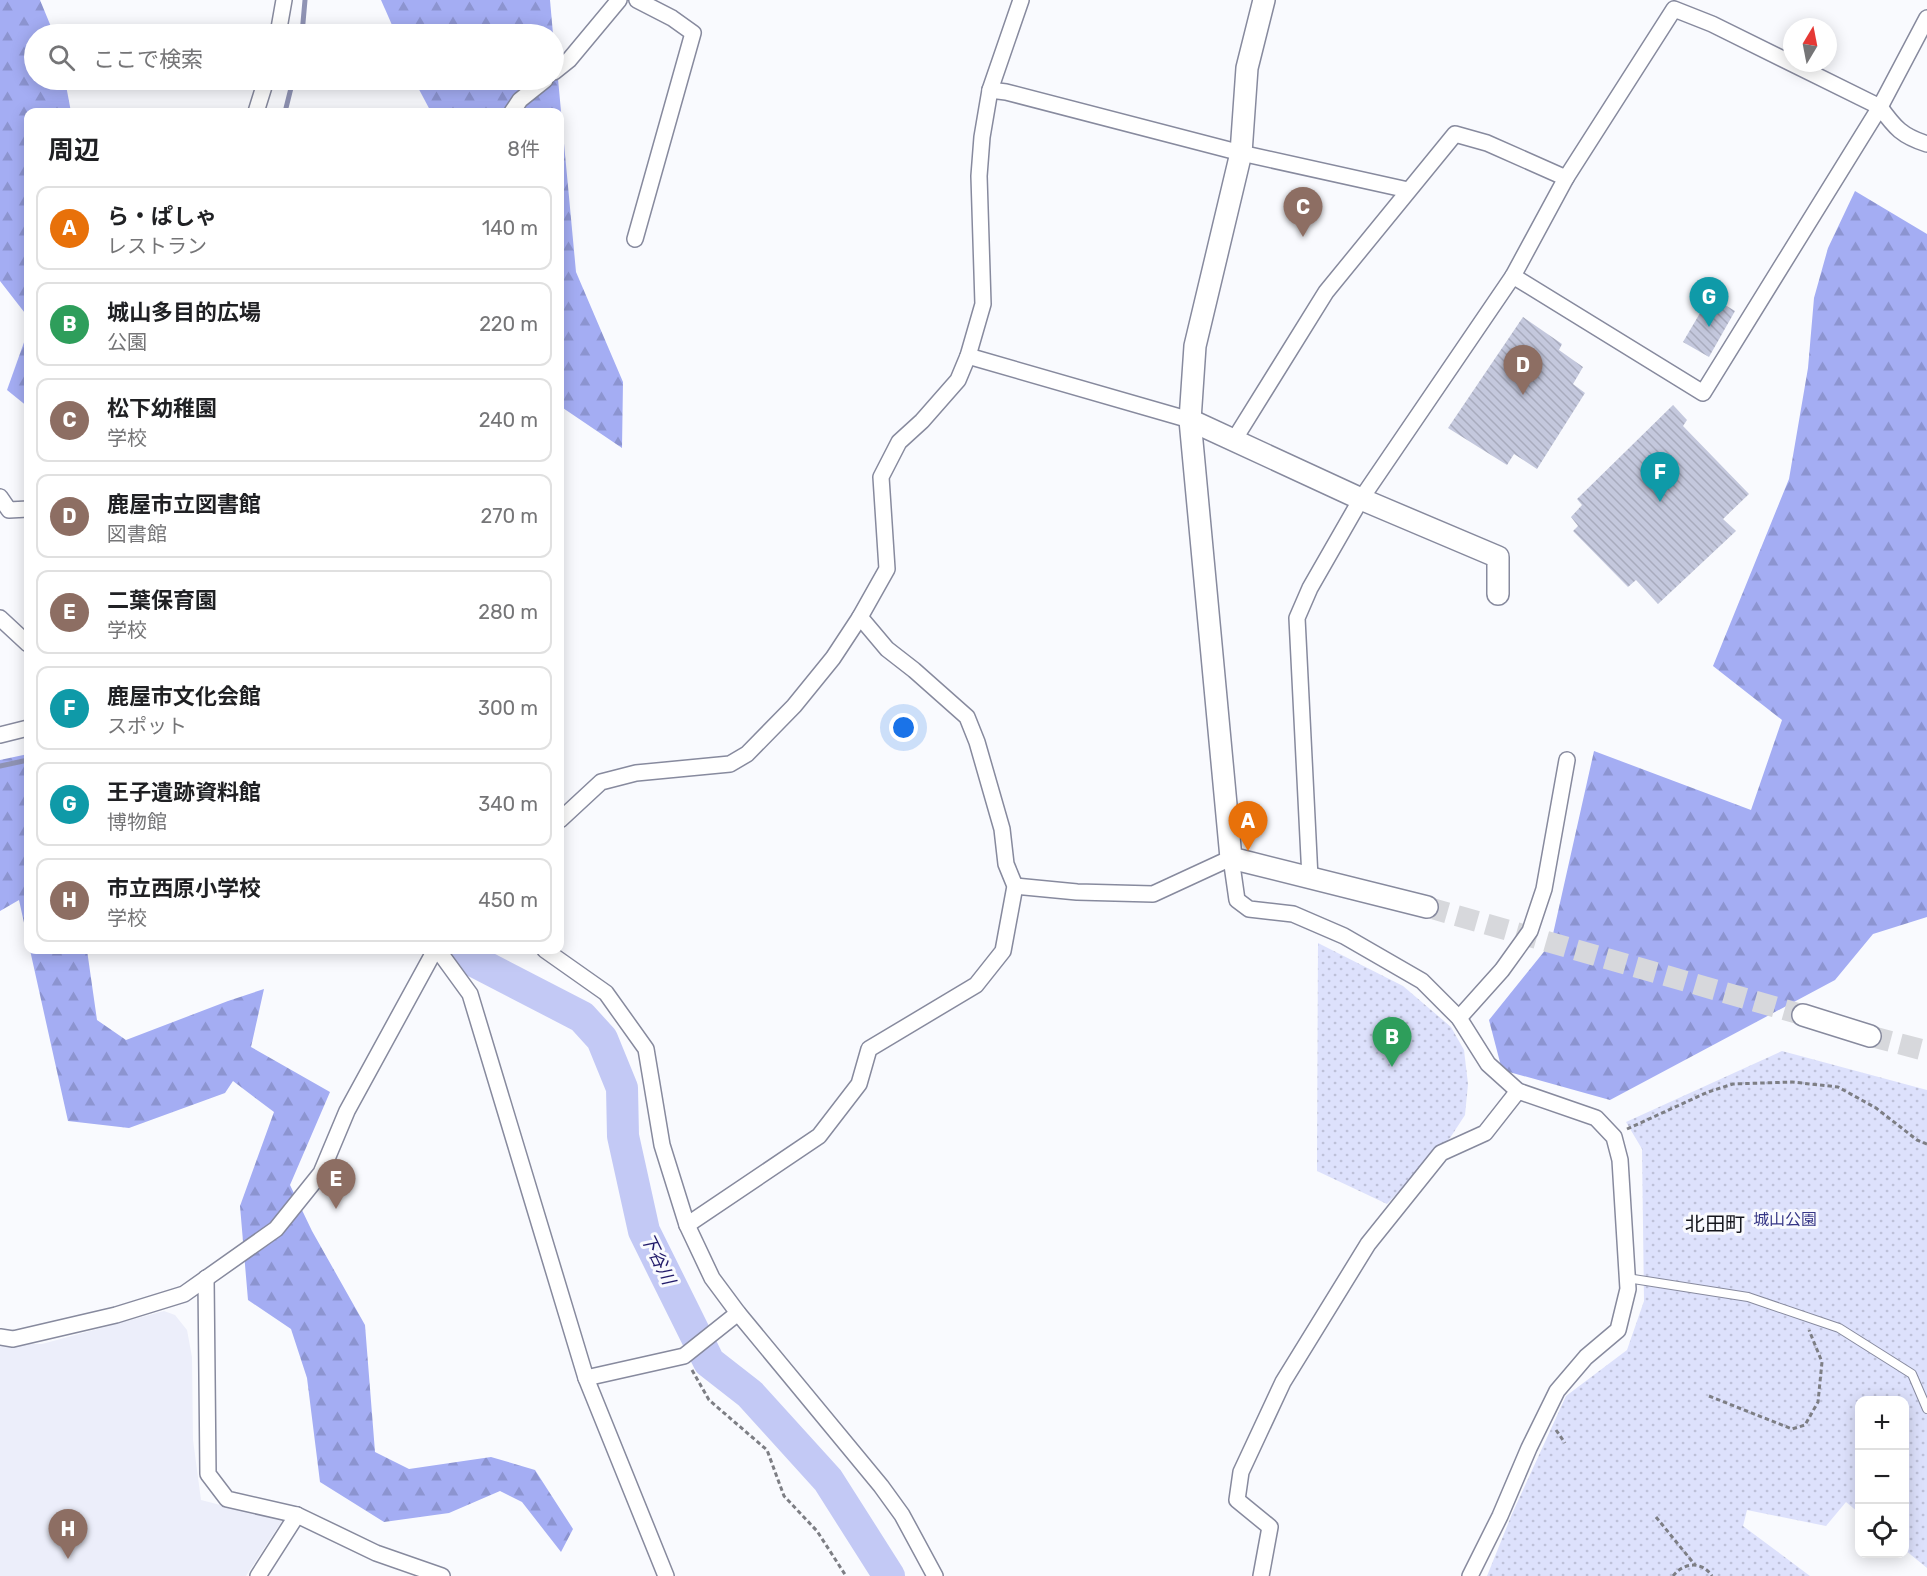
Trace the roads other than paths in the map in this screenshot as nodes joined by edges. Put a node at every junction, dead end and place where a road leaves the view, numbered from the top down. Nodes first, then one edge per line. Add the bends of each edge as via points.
1 (284, 0) edge
2 (619, 0) edge
3 (637, 0) edge
4 (1021, 0) edge
5 (1264, 0) edge
6 (1927, 18) edge
7 (280, 24) edge
8 (564, 64) edge
9 (263, 90) edge
10 (532, 90) edge
11 (990, 90) junction
12 (1880, 107) junction
13 (257, 108) edge
14 (515, 108) edge
15 (1927, 144) edge
16 (1241, 153) junction
17 (1566, 178) junction
18 (1408, 190) junction
19 (635, 239) dead end
20 (1513, 276) junction
21 (968, 356) junction
22 (1190, 420) junction
23 (1234, 440) junction
24 (0, 497) edge
25 (1361, 499) junction
26 (24, 509) edge
27 (1498, 594) dead end
28 (860, 617) junction
29 (0, 618) edge
30 (24, 640) edge
31 (24, 729) edge
32 (0, 735) edge
33 (1567, 760) dead end
34 (564, 816) edge
35 (1231, 858) junction
36 (1310, 878) junction
37 (1015, 886) junction
38 (1427, 907) tunnel mouth
39 (434, 954) edge
40 (439, 954) edge
41 (551, 954) edge
42 (1803, 1015) tunnel mouth
43 (1460, 1018) junction
44 (1870, 1036) tunnel mouth
45 (1518, 1091) junction
46 (687, 1225) junction
47 (206, 1278) junction
48 (1628, 1278) junction
49 (738, 1313) junction
50 (0, 1336) edge
51 (586, 1378) junction
52 (1927, 1409) edge
53 (297, 1515) junction
54 (258, 1576) edge
55 (442, 1576) edge
56 (666, 1576) edge
57 (935, 1576) edge
58 (1261, 1576) edge
59 (1470, 1576) edge

1 - 7 street
2 - 8 street
3 - 19 street via 693,33
4 - 11 street
5 - 16 street via 1247,68
6 - 12 street
9 - 13 street
10 - 14 street
11 - 16 street
11 - 21 street via 979,176 983,304
12 - 15 street via 1895,129
12 - 17 street via 1674,9
12 - 20 street via 1703,393
16 - 18 street
16 - 22 street via 1195,346
17 - 18 street via 1487,143 1455,134
17 - 20 street
18 - 23 street via 1326,292
20 - 25 street
21 - 22 street
21 - 28 street via 958,380 899,442 881,477 887,569
22 - 23 street
22 - 35 street
23 - 25 street
24 - 26 street via 9,510
25 - 27 street via 1498,557
25 - 36 street via 1297,618
28 - 34 street via 794,706 747,754 730,764 636,773 601,782
28 - 37 street via 887,649 966,717 990,786 1002,829 1006,864
29 - 30 street
31 - 32 street
33 - 43 street via 1544,889 1530,932
35 - 36 street
35 - 37 street via 1153,894
35 - 43 street via 1237,900 1248,909 1293,914 1344,936 1422,981
36 - 38 street
37 - 46 street via 1002,951 976,985 869,1049 859,1084 819,1136
39 - 47 street via 347,1111 321,1173 276,1228
40 - 51 street via 470,994
41 - 46 street via 606,993 646,1049 662,1144
42 - 44 street
43 - 45 street via 1488,1064
45 - 48 street via 1596,1118 1614,1137 1620,1160
45 - 58 street via 1485,1133 1441,1153 1368,1244 1283,1382 1240,1472 1237,1500 1270,1527
46 - 49 street via 712,1278
47 - 50 street via 184,1294 116,1315 13,1339
47 - 53 street via 208,1474 227,1499
48 - 52 lane via 1748,1297 1839,1328 1912,1374
48 - 59 street via 1618,1330 1586,1357 1557,1391
49 - 51 street via 684,1356
49 - 57 street via 882,1486
51 - 56 street
53 - 54 street
53 - 55 street via 376,1553

